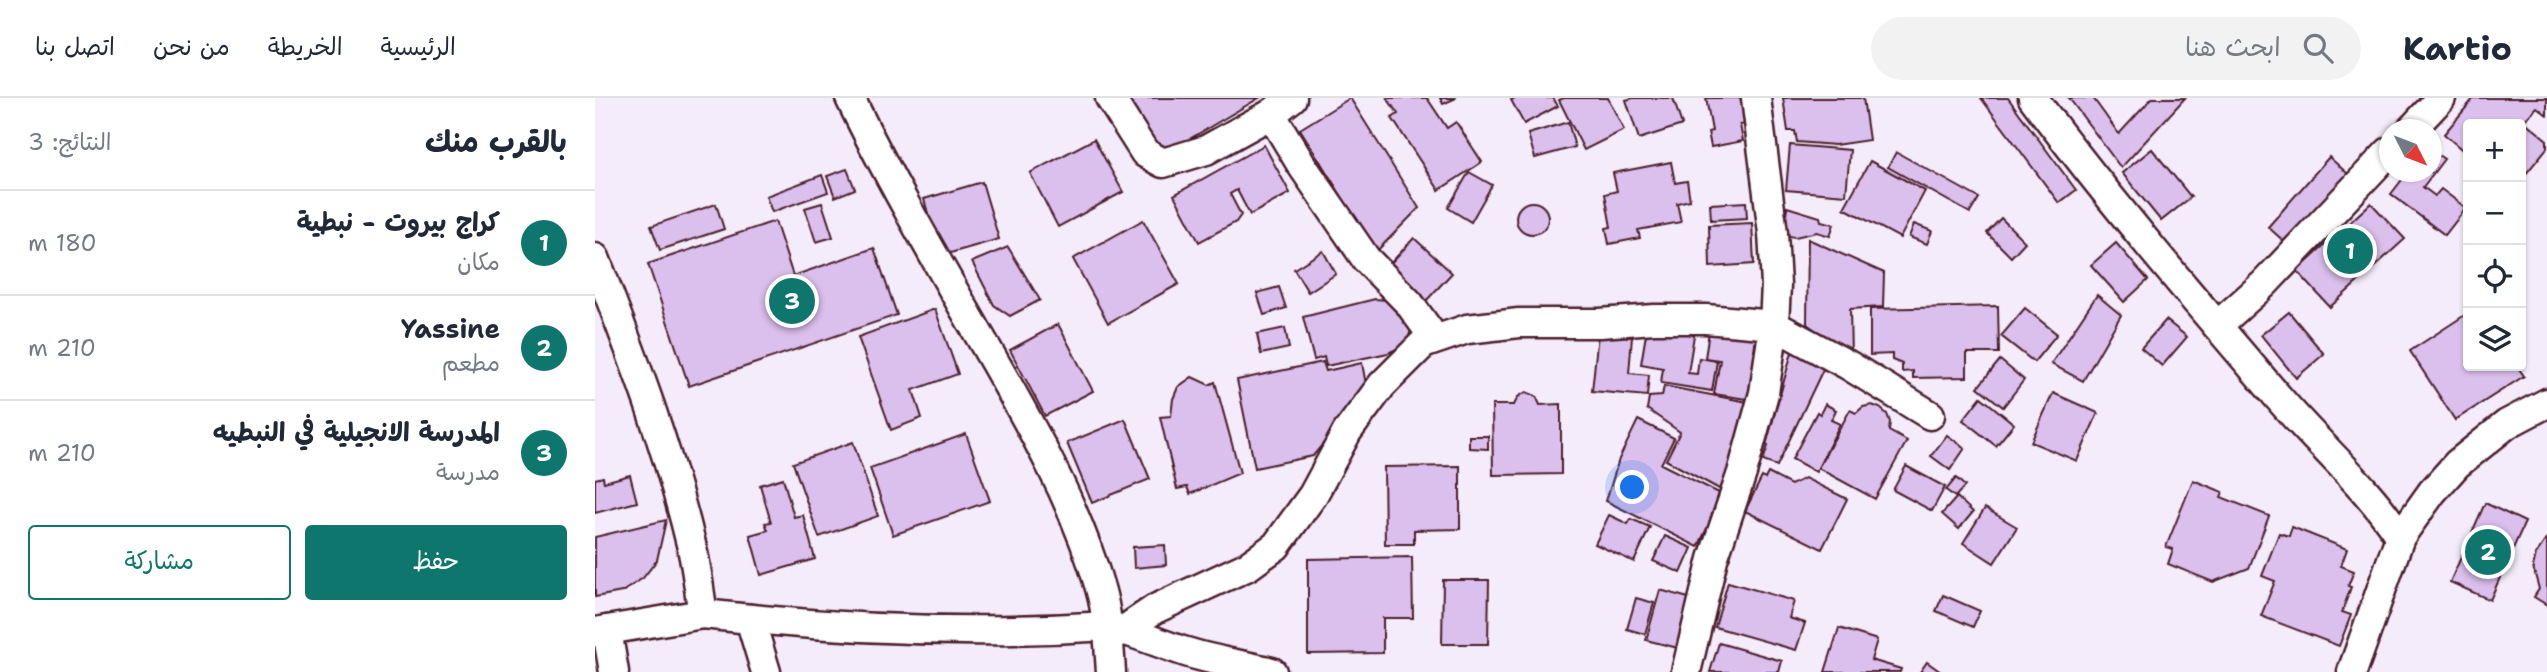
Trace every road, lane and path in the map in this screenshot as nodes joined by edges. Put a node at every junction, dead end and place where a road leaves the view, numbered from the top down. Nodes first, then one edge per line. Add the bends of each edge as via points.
1 (850, 98) edge
2 (1110, 98) edge
3 (1756, 98) edge
4 (2033, 98) edge
5 (2441, 98) edge
6 (1281, 106) edge
7 (2421, 119) edge
8 (2379, 163) edge
9 (595, 258) edge
10 (1774, 325) junction
11 (2217, 326) junction
12 (1436, 339) junction
13 (2547, 402) edge
14 (1930, 415) dead end
15 (2400, 537) junction
16 (703, 614) junction
17 (750, 619) junction
18 (1116, 628) junction
19 (601, 631) edge
20 (614, 672) edge
21 (766, 672) edge
22 (1111, 672) edge
23 (1272, 672) edge
24 (1686, 672) edge
25 (2352, 672) edge

1 - 18 street via 1067,497
2 - 6 street via 1145,153 1163,163 1206,150
3 - 10 street via 1773,233
4 - 11 street
5 - 7 street
6 - 12 street via 1314,183 1366,258
8 - 11 street via 2264,284
9 - 16 street via 670,471 692,546
10 - 12 street via 1706,319 1519,323
10 - 14 street
10 - 24 street via 1763,393 1713,559
11 - 15 street via 2386,515
12 - 18 street via 1423,344 1382,385 1276,546 1248,566
13 - 15 street via 2507,424 2457,464
15 - 25 street
16 - 17 street
16 - 19 street
17 - 18 street via 950,630
17 - 21 street
18 - 22 street
18 - 23 street via 1191,653
19 - 20 street

